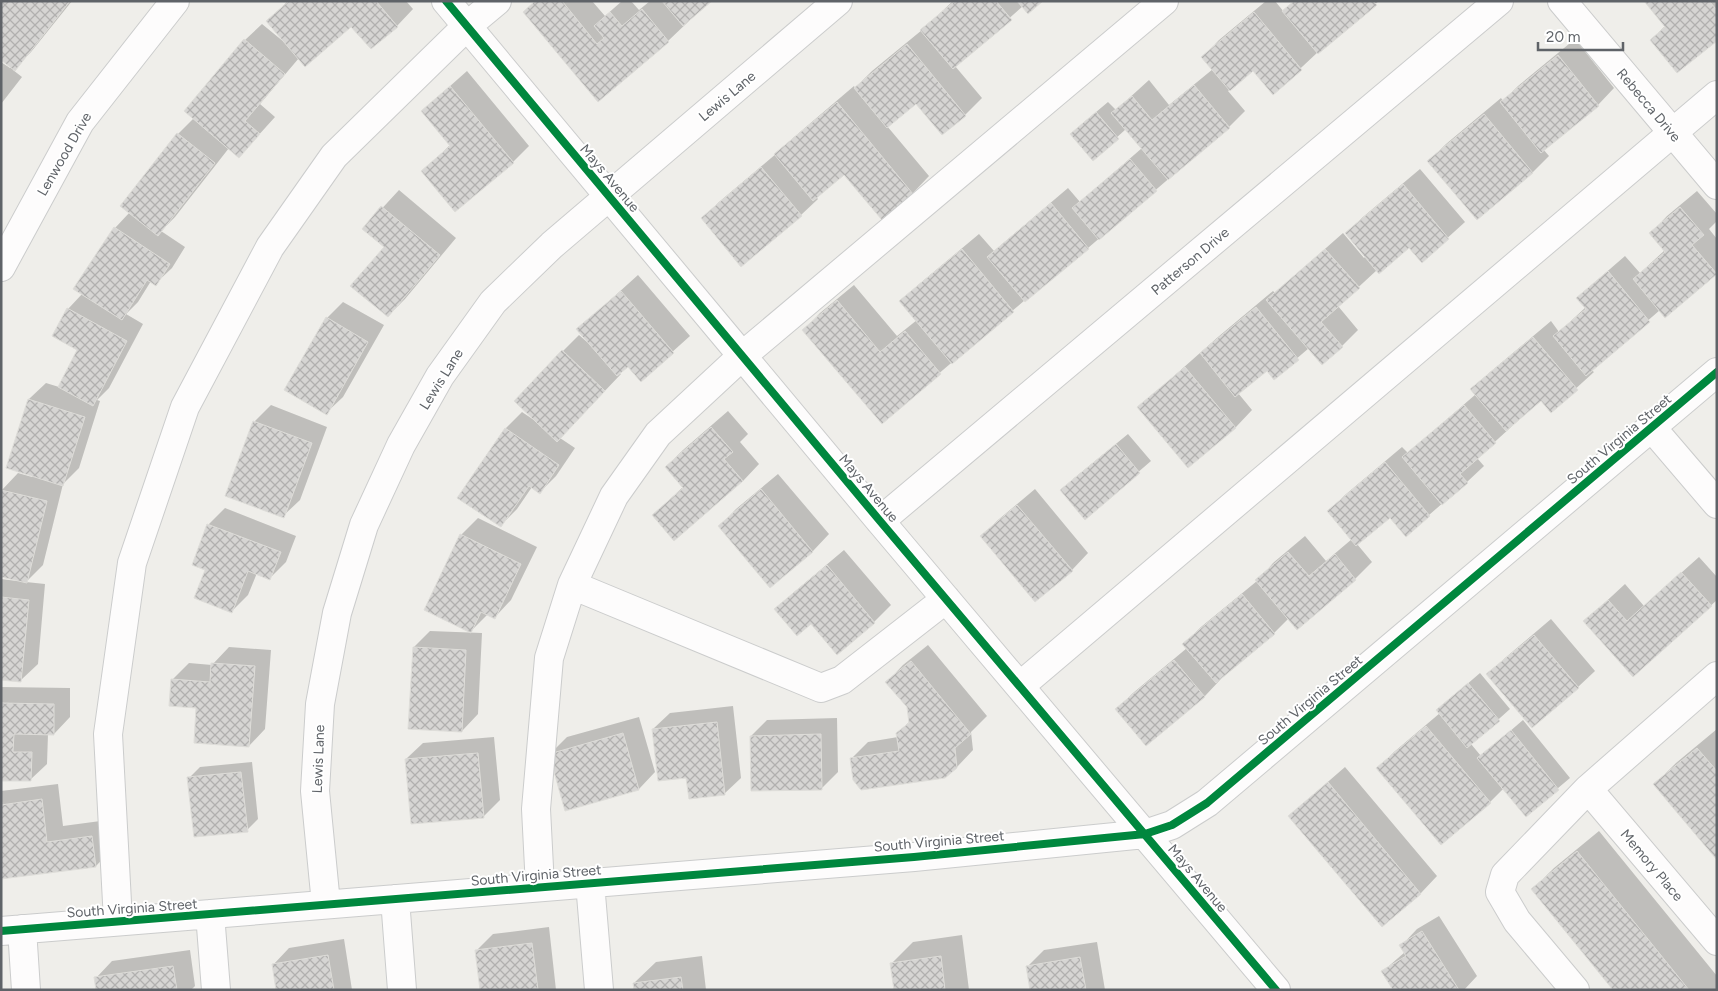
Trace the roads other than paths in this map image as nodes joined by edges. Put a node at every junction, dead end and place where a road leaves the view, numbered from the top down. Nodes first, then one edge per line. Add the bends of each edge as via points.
1 (175, 1) edge
2 (446, 1) edge
3 (496, 1) edge
4 (838, 1) edge
5 (1164, 1) edge
6 (1499, 1) edge
7 (1562, 1) edge
8 (467, 26) junction
9 (1717, 96) edge
10 (1672, 133) junction
11 (1717, 185) edge
12 (609, 196) junction
13 (1, 267) edge
14 (742, 356) junction
15 (1717, 372) edge
16 (1652, 428) junction
17 (1717, 504) edge
18 (880, 521) junction
19 (572, 585) junction
20 (946, 599) junction
21 (1717, 676) edge
22 (1020, 686) junction
23 (1588, 789) junction
24 (1146, 834) junction
25 (590, 883) junction
26 (540, 887) junction
27 (395, 898) junction
28 (326, 904) junction
29 (210, 914) junction
30 (118, 921) junction
31 (12, 930) edge
32 (1717, 941) edge
33 (26, 990) edge
34 (216, 990) edge
35 (402, 990) edge
36 (599, 990) edge
37 (1276, 990) edge
38 (1574, 990) edge

1 - 13 street, Lenwood Drive via 80,122
2 - 8 street, Mays Avenue
3 - 8 street
4 - 12 street, Lewis Lane
5 - 14 street
6 - 18 street, Patterson Drive
7 - 10 street, Rebecca Drive
8 - 12 street, Mays Avenue
8 - 30 street via 334,156 270,247 185,407 132,563 108,734
9 - 10 street
10 - 11 street, Rebecca Drive
10 - 22 street
12 - 14 street, Mays Avenue
12 - 28 street, Lewis Lane via 552,244 493,302 440,376 401,445 364,525 337,613 320,704 315,792
14 - 18 street, Mays Avenue
14 - 19 street via 658,434 614,496
15 - 16 street, South Virginia Street
16 - 17 street
16 - 24 street, South Virginia Street via 1207,804 1172,825
18 - 20 street, Mays Avenue
19 - 20 street via 821,688 842,680
19 - 26 street via 549,658 536,809
20 - 22 street, Mays Avenue
21 - 23 street
22 - 24 street, Mays Avenue
23 - 32 street, Memory Place
23 - 38 street via 1505,875 1500,892 1517,921
24 - 25 street, South Virginia Street via 914,857
24 - 37 street, Mays Avenue
25 - 26 street, South Virginia Street
25 - 36 street
26 - 27 street, South Virginia Street
27 - 28 street, South Virginia Street
27 - 35 street
28 - 29 street, South Virginia Street
29 - 30 street, South Virginia Street
29 - 34 street
30 - 31 street, South Virginia Street
31 - 33 street

